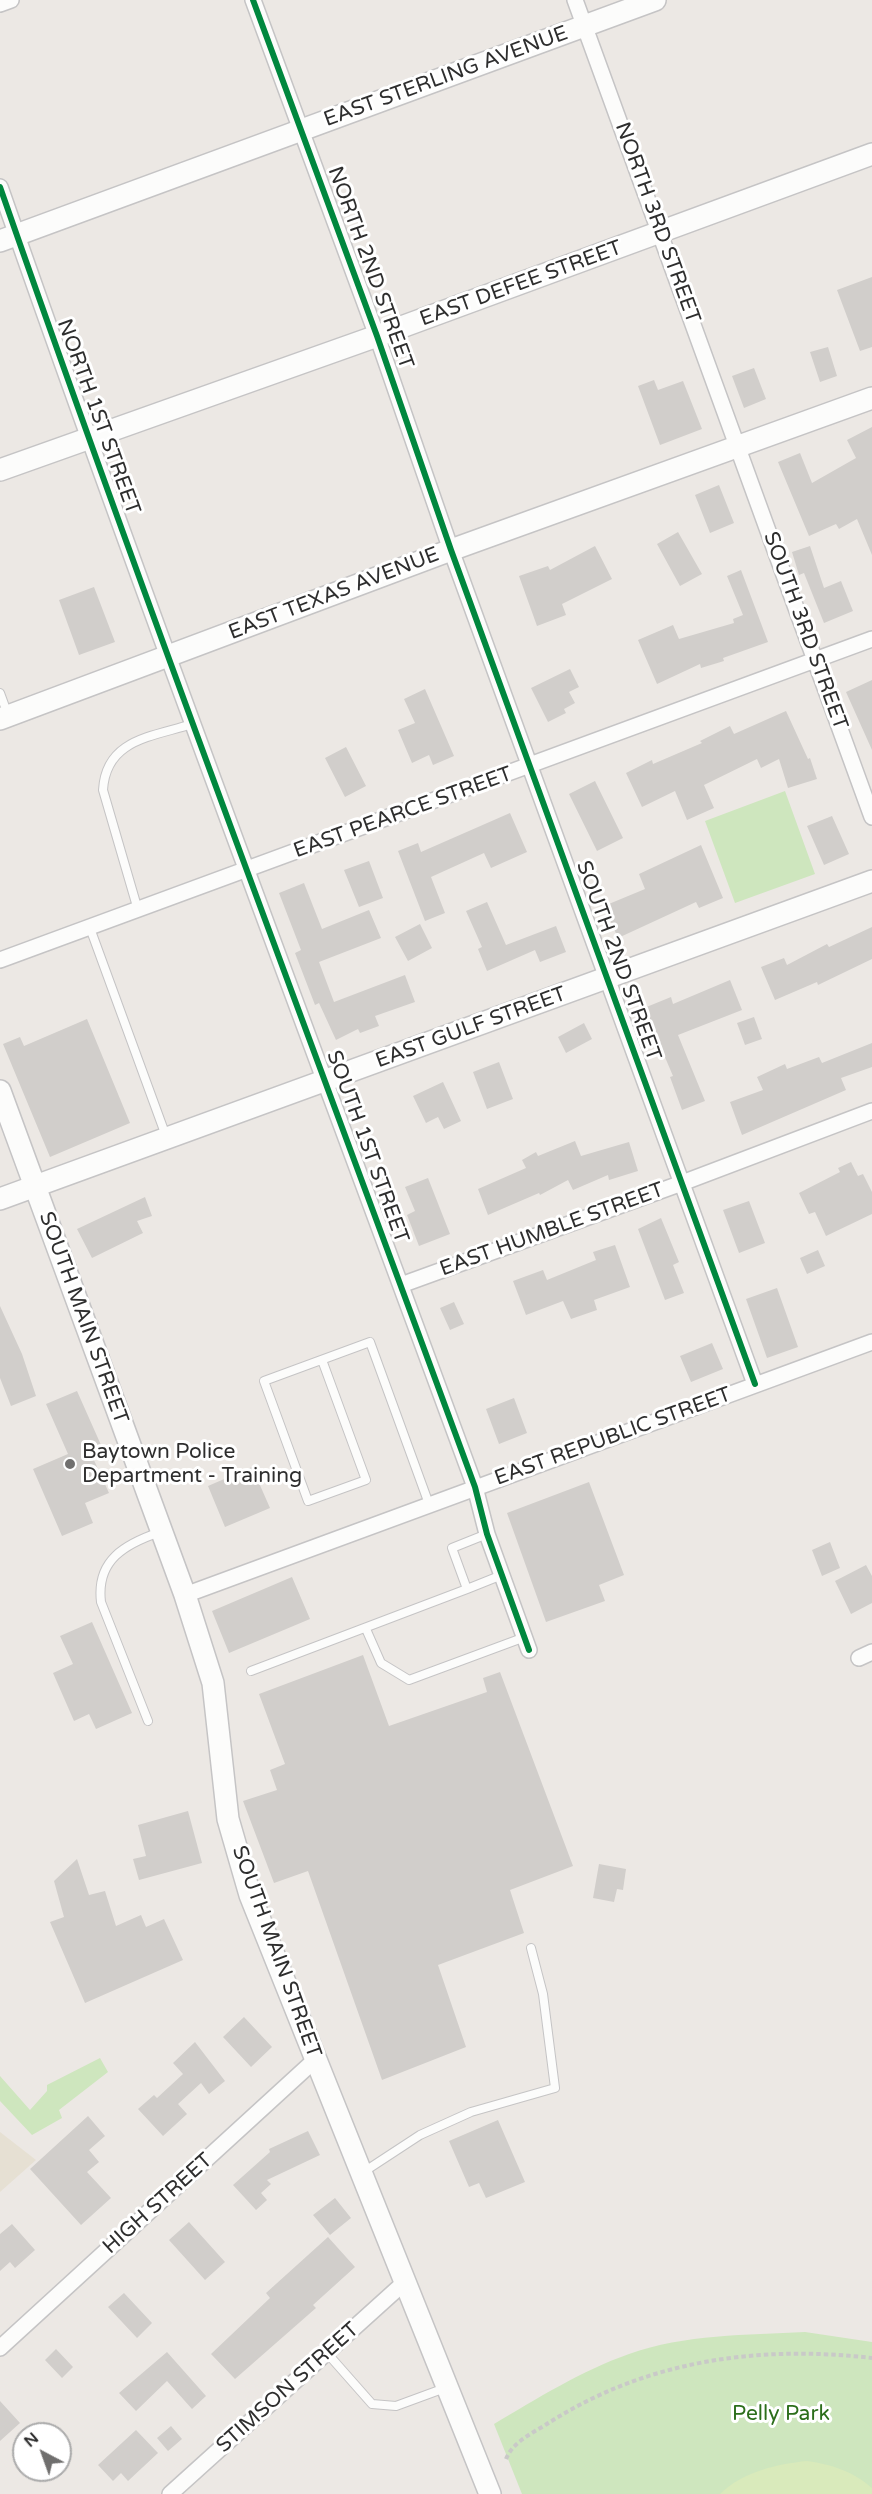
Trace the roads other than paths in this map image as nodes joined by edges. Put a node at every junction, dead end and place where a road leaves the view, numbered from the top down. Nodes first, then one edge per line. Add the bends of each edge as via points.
1 (11, 0) edge
2 (253, 0) edge
3 (575, 0) edge
4 (656, 0) edge
5 (0, 4) edge
6 (585, 26) junction
7 (302, 130) junction
8 (872, 154) edge
9 (0, 187) edge
10 (661, 233) junction
11 (8, 238) edge
12 (377, 336) junction
13 (872, 398) edge
14 (88, 439) junction
15 (737, 445) junction
16 (0, 470) edge
17 (451, 550) junction
18 (872, 639) edge
19 (168, 657) junction
20 (815, 660) junction
21 (0, 693) edge
22 (4, 718) edge
23 (192, 724) junction
24 (530, 767) junction
25 (872, 817) edge
26 (245, 870) junction
27 (872, 881) edge
28 (138, 910) junction
29 (90, 928) junction
30 (0, 960) edge
31 (607, 978) junction
32 (325, 1080) junction
33 (0, 1091) edge
34 (872, 1111) edge
35 (166, 1137) junction
36 (682, 1183) junction
37 (35, 1185) junction
38 (0, 1198) edge
39 (400, 1285) junction
40 (872, 1342) edge
41 (322, 1360) junction
42 (755, 1384) junction
43 (475, 1488) junction
44 (429, 1504) junction
45 (162, 1531) junction
46 (487, 1534) junction
47 (502, 1575) junction
48 (467, 1589) junction
49 (185, 1595) junction
50 (366, 1629) junction
51 (527, 1644) joint
52 (251, 1671) dead end
53 (148, 1721) dead end
54 (531, 1948) dead end
55 (316, 2059) junction
56 (361, 2174) junction
57 (406, 2281) junction
58 (0, 2348) edge
59 (327, 2353) junction
60 (447, 2387) junction
61 (170, 2494) edge
62 (490, 2494) edge

1 - 5 street
2 - 7 street, NORTH 2ND STREET
3 - 6 street, NORTH 3RD STREET
4 - 6 main road, EAST STERLING AVENUE
6 - 7 main road, EAST STERLING AVENUE
6 - 10 street, NORTH 3RD STREET
7 - 11 main road, EAST STERLING AVENUE
7 - 12 street, NORTH 2ND STREET
8 - 10 main road, EAST DEFEE STREET
9 - 11 street, NORTH 1ST STREET
10 - 12 main road, EAST DEFEE STREET
10 - 15 street, NORTH 3RD STREET
11 - 14 street, NORTH 1ST STREET
12 - 14 main road, EAST DEFEE STREET
12 - 17 street, NORTH 2ND STREET
13 - 15 main road, EAST TEXAS AVENUE
14 - 16 main road, EAST DEFEE STREET
14 - 19 street, NORTH 1ST STREET
15 - 17 main road, EAST TEXAS AVENUE
15 - 20 street, SOUTH 3RD STREET
17 - 19 main road, EAST TEXAS AVENUE
17 - 24 street, SOUTH 2ND STREET
18 - 20 street, EAST PEARCE STREET
19 - 22 main road, EAST TEXAS AVENUE
19 - 23 street, SOUTH 1ST STREET
20 - 24 street, EAST PEARCE STREET
20 - 25 street, SOUTH 3RD STREET
21 - 22 lane
23 - 26 street, SOUTH 1ST STREET
23 - 28 lane via 130,744 108,763 104,776 103,790
24 - 26 street, EAST PEARCE STREET
24 - 31 street, SOUTH 2ND STREET
26 - 28 street, EAST PEARCE STREET
26 - 32 street, SOUTH 1ST STREET
27 - 31 main road, EAST GULF STREET
28 - 29 street, EAST PEARCE STREET
29 - 30 street, EAST PEARCE STREET
29 - 35 lane
31 - 32 main road, EAST GULF STREET
31 - 36 street, SOUTH 2ND STREET
32 - 35 main road, EAST GULF STREET
32 - 39 street, SOUTH 1ST STREET
33 - 37 main road, SOUTH MAIN STREET
34 - 36 street, EAST HUMBLE STREET
35 - 37 main road, EAST GULF STREET
36 - 39 street, EAST HUMBLE STREET
36 - 42 street, SOUTH 2ND STREET
37 - 38 main road, EAST GULF STREET
37 - 45 main road, SOUTH MAIN STREET
39 - 43 street, SOUTH 1ST STREET
40 - 42 street, EAST REPUBLIC STREET
41 - 41 lane via 264,1381 308,1501 366,1480
41 - 44 lane via 370,1342
42 - 43 street, EAST REPUBLIC STREET
43 - 44 street, EAST REPUBLIC STREET
43 - 46 street, SOUTH 1ST STREET
44 - 49 street, EAST REPUBLIC STREET
45 - 49 main road, SOUTH MAIN STREET
45 - 53 lane via 133,1541 112,1559 100,1576 99,1588
46 - 47 street, SOUTH 1ST STREET
46 - 48 lane via 452,1548
47 - 48 lane
47 - 51 street, SOUTH 1ST STREET
48 - 50 lane
49 - 55 main road, SOUTH MAIN STREET via 213,1683 228,1819 250,1895
50 - 51 lane via 381,1663 409,1680
50 - 52 lane
54 - 56 lane via 543,1994 555,2088 471,2112 420,2135
55 - 56 main road, SOUTH MAIN STREET
55 - 58 street, HIGH STREET
56 - 57 main road, SOUTH MAIN STREET
57 - 59 street, STIMSON STREET
57 - 60 main road, SOUTH MAIN STREET
59 - 60 lane via 372,2404 396,2406
59 - 61 street, STIMSON STREET
60 - 62 main road, SOUTH MAIN STREET

